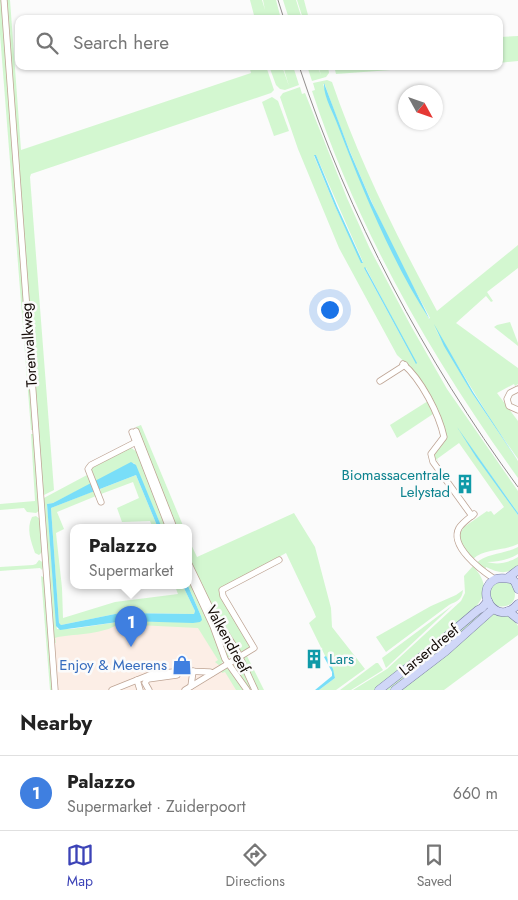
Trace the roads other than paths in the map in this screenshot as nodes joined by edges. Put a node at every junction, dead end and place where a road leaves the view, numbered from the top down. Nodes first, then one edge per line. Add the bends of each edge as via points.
1 (4, 0) edge
2 (380, 381) dead end
3 (518, 389) edge
4 (518, 410) edge
5 (134, 432) dead end
6 (137, 441) junction
7 (101, 502) dead end
8 (168, 524) edge
9 (172, 524) edge
10 (279, 560) dead end
11 (192, 570) edge
12 (192, 580) edge
13 (516, 580) edge
14 (490, 582) junction
15 (518, 599) edge
16 (486, 601) junction
17 (518, 604) edge
18 (494, 610) junction
19 (508, 611) junction
20 (518, 619) edge
21 (239, 657) junction
22 (228, 663) junction
23 (193, 673) junction
24 (212, 673) junction
25 (205, 678) junction
26 (137, 680) junction
27 (191, 686) junction
28 (55, 690) edge
29 (112, 690) edge
30 (119, 690) edge
31 (133, 690) edge
32 (140, 690) edge
33 (149, 690) edge
34 (185, 690) edge
35 (247, 690) edge
36 (255, 690) edge
37 (379, 690) edge
38 (395, 690) edge

1 - 28 street, Torenvalkweg
2 - 14 street via 404,364 430,401 444,436 431,454 433,462 473,515 459,528 457,540
3 - 4 street via 507,399 509,406
5 - 6 street
6 - 7 street via 88,469
6 - 8 street
6 - 9 street
10 - 21 street via 222,590 254,648
11 - 21 street, Valkendreef
12 - 22 street, Valkendreef
13 - 14 main road via 500,575
14 - 16 main road, Larserdreef via 484,590
15 - 18 main road, Larserdreef via 508,609
16 - 18 main road
16 - 37 main road, Larserdreef
17 - 19 main road
18 - 19 main road
18 - 38 main road, Larserdreef
19 - 20 main road
21 - 22 street
21 - 36 street, Valkendreef
22 - 24 street
22 - 35 street, Valkendreef
23 - 24 street
23 - 25 street
23 - 26 street via 166,672
23 - 27 street
23 - 33 street via 148,679 145,683
24 - 25 street
25 - 27 street
26 - 29 street
26 - 32 street
27 - 34 street
30 - 31 street via 131,686

